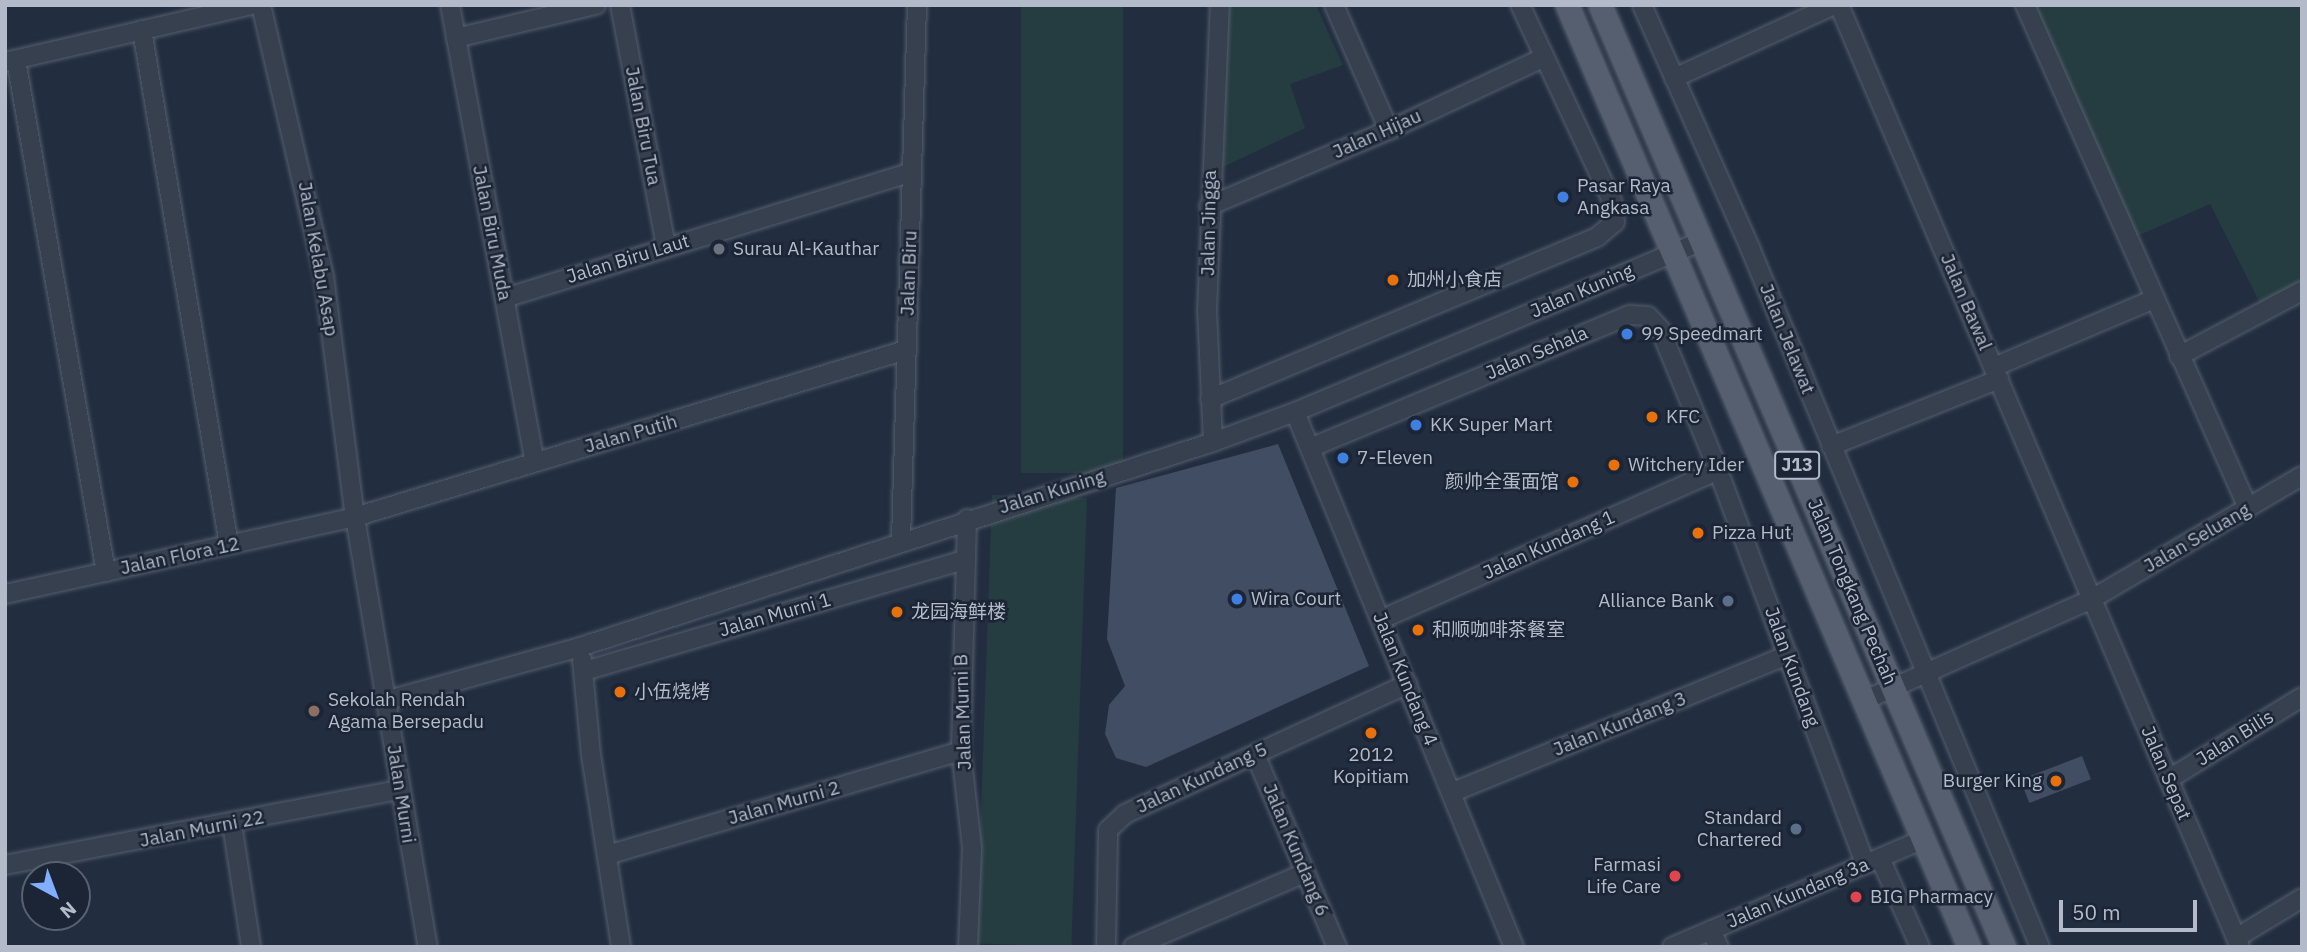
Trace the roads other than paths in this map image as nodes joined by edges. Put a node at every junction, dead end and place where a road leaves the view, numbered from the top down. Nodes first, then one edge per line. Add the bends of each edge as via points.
1 (251, 5) edge
2 (261, 5) edge
3 (450, 5) edge
4 (596, 5) edge
5 (620, 5) edge
6 (918, 5) edge
7 (1220, 5) edge
8 (1334, 5) edge
9 (1520, 5) edge
10 (1567, 5) edge
11 (1600, 5) edge
12 (1642, 5) edge
13 (1836, 5) edge
14 (2025, 5) edge
15 (142, 30) junction
16 (456, 38) junction
17 (1543, 58) junction
18 (10, 61) edge
19 (1674, 78) junction
20 (1389, 130) junction
21 (912, 172) junction
22 (1209, 206) junction
23 (1701, 241) junction
24 (666, 247) junction
25 (1675, 252) junction
26 (2302, 291) edge
27 (505, 298) junction
28 (2154, 299) junction
29 (906, 350) junction
30 (2179, 356) junction
31 (1996, 373) junction
32 (1210, 399) junction
33 (1295, 412) junction
34 (1213, 442) junction
35 (1831, 446) junction
36 (1310, 448) junction
37 (535, 462) junction
38 (1718, 470) junction
39 (2302, 476) edge
40 (2248, 508) junction
41 (355, 517) junction
42 (967, 519) junction
43 (901, 540) junction
44 (229, 545) junction
45 (966, 559) junction
46 (106, 572) junction
47 (5, 594) edge
48 (2092, 599) junction
49 (1380, 620) junction
50 (580, 647) junction
51 (1788, 655) junction
52 (584, 671) junction
53 (1927, 674) junction
54 (1407, 684) junction
55 (1893, 688) junction
56 (2302, 696) edge
57 (388, 700) junction
58 (1865, 700) junction
59 (961, 751) junction
60 (1255, 754) junction
61 (2169, 779) junction
62 (398, 790) junction
63 (1451, 793) junction
64 (232, 824) junction
65 (1924, 839) junction
66 (607, 855) junction
67 (1873, 861) junction
68 (5, 865) edge
69 (1305, 873) junction
70 (2302, 898) edge
71 (1711, 930) junction
72 (2238, 942) edge
73 (968, 944) edge
74 (251, 947) edge
75 (428, 947) edge
76 (621, 947) edge
77 (950, 947) edge
78 (1105, 947) edge
79 (1133, 947) edge
80 (1337, 947) edge
81 (1514, 947) edge
82 (1672, 947) edge
83 (1719, 947) edge
84 (1920, 947) edge
85 (1969, 947) edge
86 (2004, 947) edge
87 (2040, 947) edge

1 - 15 street
2 - 41 street, Jalan Kelabu Asap via 324,276
3 - 16 street, Jalan Biru Muda
4 - 16 street
5 - 24 street, Jalan Biru Tua
6 - 21 street, Jalan Biru
7 - 22 street, Jalan Jingga
8 - 20 street
9 - 17 street
10 - 25 main road, Jalan Tongkang Pechah / J13
11 - 23 main road, Jalan Tongkang Pechah / J13
12 - 19 street, Jalan Jelawat
13 - 19 street
13 - 31 street, Jalan Bawal
14 - 28 street
15 - 18 street
15 - 44 street
16 - 27 street, Jalan Biru Muda
17 - 20 street, Jalan Hijau
17 - 32 street via 1612,201 1616,214 1609,229
18 - 46 street
19 - 35 street, Jalan Jelawat
20 - 22 street, Jalan Hijau
21 - 24 street, Jalan Biru Laut
21 - 29 street, Jalan Biru
22 - 32 street, Jalan Jingga
23 - 25 street, Jalan Kuning
23 - 55 main road, Jalan Tongkang Pechah / J13
24 - 27 street, Jalan Biru Laut
25 - 33 street, Jalan Kuning
25 - 58 main road, Jalan Tongkang Pechah / J13
26 - 30 street
27 - 37 street, Jalan Biru Muda
28 - 30 street
28 - 31 street
29 - 37 street, Jalan Putih
29 - 43 street, Jalan Biru
30 - 40 street
31 - 35 street
31 - 48 street, Jalan Bawal
32 - 34 street, Jalan Jingga
33 - 34 street, Jalan Kuning
33 - 36 street, Jalan Kundang 4
34 - 42 street, Jalan Kuning
35 - 53 street, Jalan Jelawat
36 - 38 street, Jalan Sehala via 1629,315 1648,316 1660,329
36 - 49 street, Jalan Kundang 4
37 - 41 street, Jalan Putih
38 - 49 street, Jalan Kundang 1
38 - 51 street, Jalan Kundang
39 - 40 street, Jalan Seluang
40 - 48 street, Jalan Seluang
41 - 44 street, Jalan Flora 12
41 - 57 street, Jalan Murni
42 - 43 street, Jalan Kuning
42 - 45 street, Jalan Murni B
43 - 50 street, Jalan Kuning
44 - 46 street, Jalan Flora 12
45 - 52 street, Jalan Murni 1
45 - 59 street, Jalan Murni B
46 - 47 street, Jalan Flora 12
48 - 53 street, Jalan Seluang
48 - 61 street, Jalan Sepat
49 - 54 street, Jalan Kundang 4
50 - 52 street
50 - 57 street, Jalan Kuning
51 - 63 street, Jalan Kundang 3
51 - 67 street, Jalan Kundang
52 - 66 street
53 - 55 street, Jalan Seluang
53 - 87 street, Jalan Jelawat
54 - 60 street, Jalan Kundang 5
54 - 63 street, Jalan Kundang 4
55 - 58 street, Jalan Seluang
55 - 86 main road, Jalan Tongkang Pechah / J13
56 - 61 street, Jalan Bilis
57 - 62 street, Jalan Murni
58 - 65 main road, Jalan Tongkang Pechah / J13
59 - 66 street, Jalan Murni 2
59 - 73 street, Jalan Murni B via 972,848
60 - 69 street, Jalan Kundang 6
60 - 78 street, Jalan Kundang 5 via 1146,803 1108,830
61 - 72 street, Jalan Sepat
62 - 64 street, Jalan Murni 22
62 - 75 street, Jalan Murni
63 - 81 street, Jalan Kundang 4
64 - 68 street, Jalan Murni 22
64 - 74 street
65 - 67 street, Jalan Kundang 3a
65 - 85 main road, Jalan Tongkang Pechah / J13
66 - 76 street
67 - 71 street, Jalan Kundang 3a
67 - 84 street, Jalan Kundang
69 - 79 street
69 - 80 street, Jalan Kundang 6
70 - 72 street
71 - 82 street, Jalan Kundang 3a
71 - 83 street
73 - 77 street

